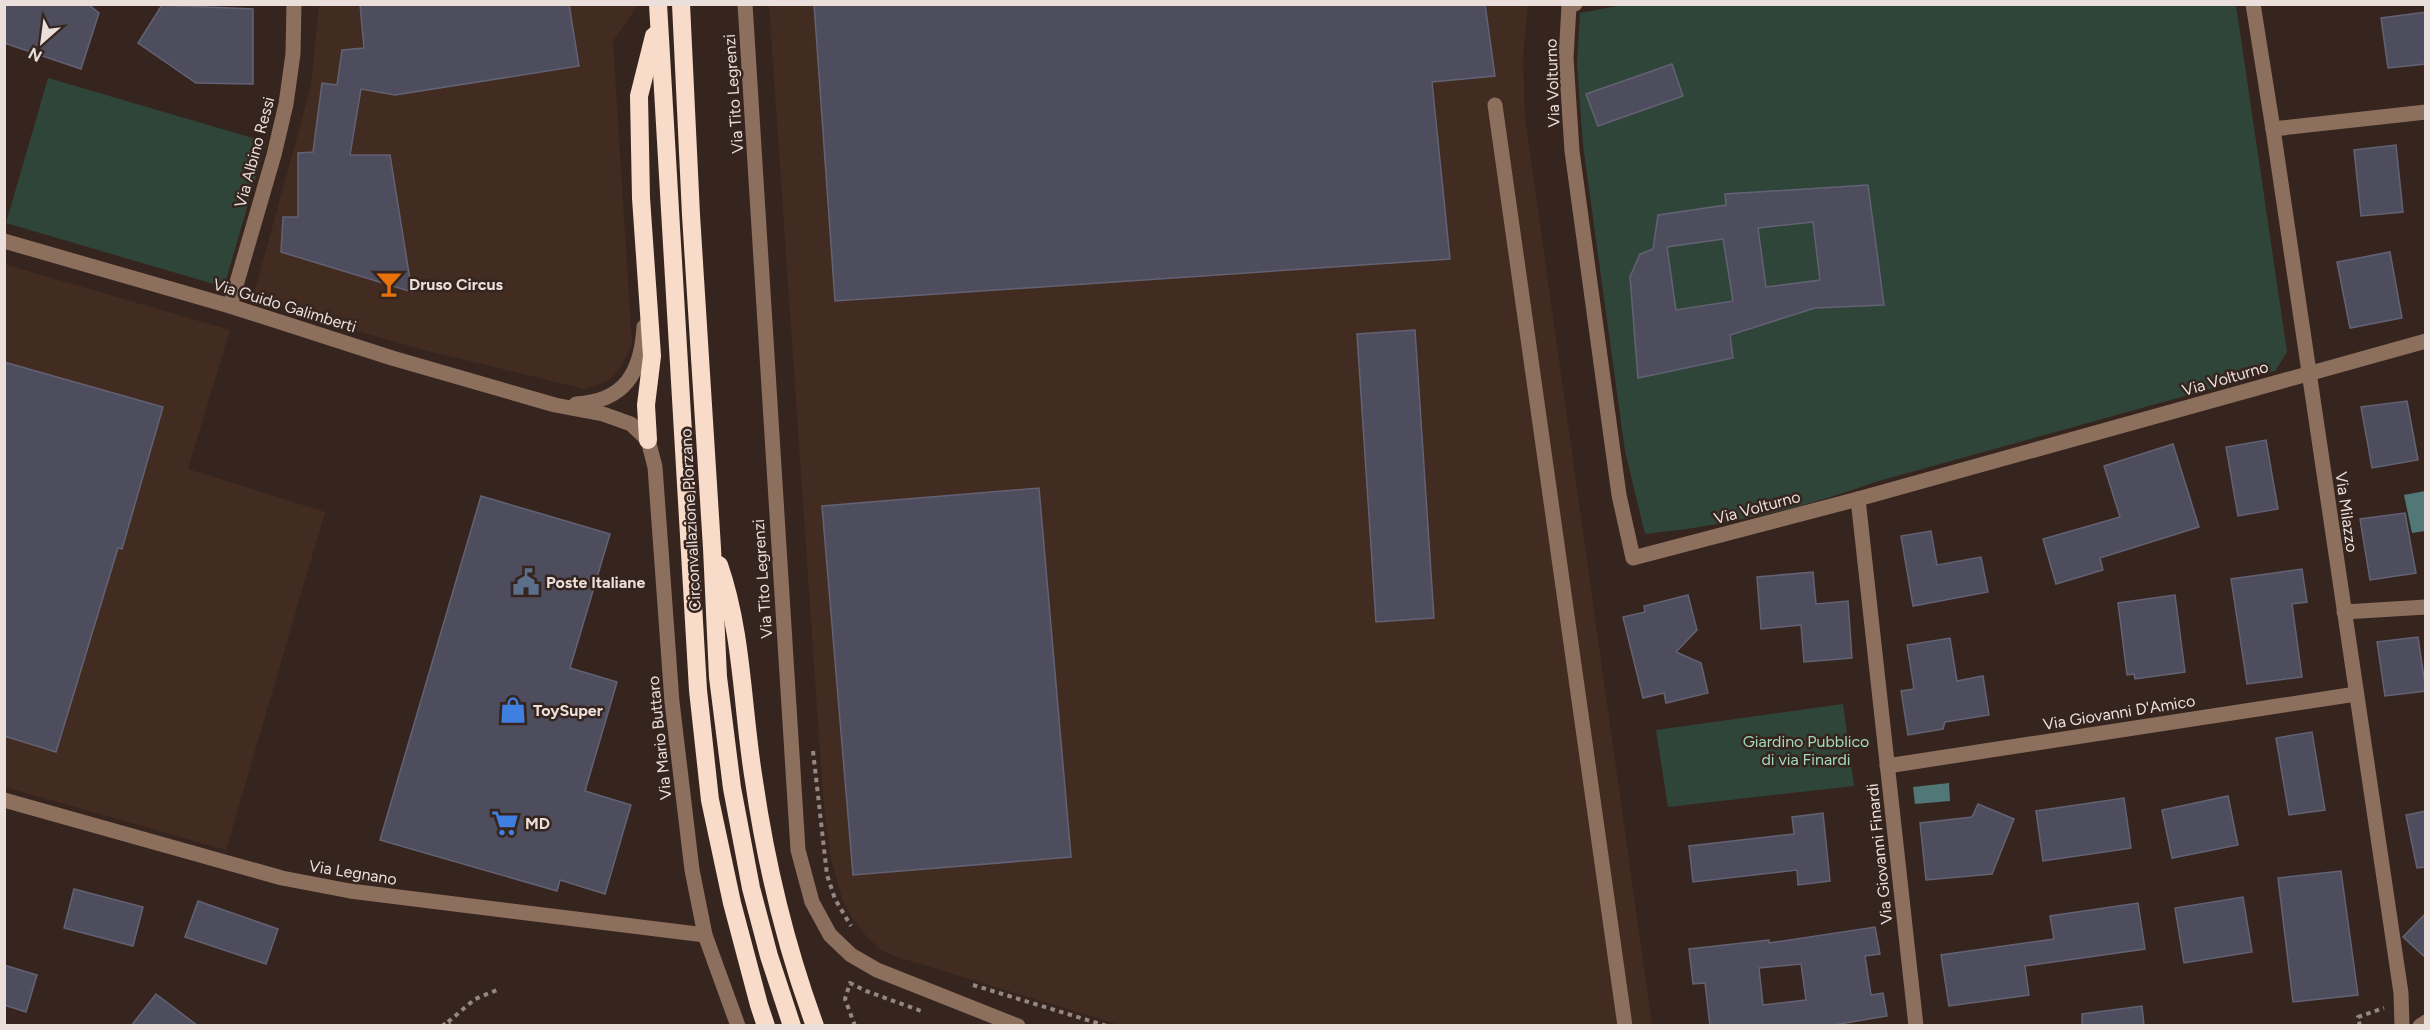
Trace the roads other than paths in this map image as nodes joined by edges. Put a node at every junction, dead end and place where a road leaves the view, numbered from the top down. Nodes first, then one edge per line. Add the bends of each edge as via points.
1 (294, 4) edge
2 (681, 4) edge
3 (746, 4) edge
4 (2253, 4) edge
5 (1572, 5) edge
6 (659, 11) edge
7 (1495, 105) dead end
8 (2426, 112) edge
9 (2273, 129) junction
10 (4, 241) edge
11 (647, 298) junction
12 (230, 306) junction
13 (2426, 341) edge
14 (2309, 373) junction
15 (555, 405) junction
16 (648, 440) junction
17 (1858, 500) junction
18 (712, 548) junction
19 (2426, 607) edge
20 (2344, 612) junction
21 (2356, 694) junction
22 (1887, 766) junction
23 (4, 800) edge
24 (705, 935) junction
25 (2426, 1022) edge
26 (738, 1026) edge
27 (766, 1026) edge
28 (792, 1026) edge
29 (815, 1026) edge
30 (1018, 1026) edge
31 (1626, 1026) edge
32 (1916, 1026) edge
33 (2402, 1026) edge
34 (2420, 1026) edge

1 - 12 street, Via Albino Ressi via 286,104
2 - 18 highway, Circonvallazione Plorzano
3 - 30 street, Via Tito Legrenzi via 798,850 812,902 830,935 851,955 877,970
4 - 9 street, Via Milazzo
5 - 17 street, Via Volturno via 1566,58 1572,151 1619,495 1633,558
6 - 11 highway via 639,96
6 - 27 highway, Circonvallazione Plorzano via 698,690 710,800 732,903
7 - 31 street
8 - 9 street
9 - 14 street, Via Milazzo
10 - 12 street, Via Guido Galimberti
11 - 15 street via 643,344 629,381 613,396 594,403
11 - 16 highway via 652,356 646,412
12 - 15 street, Via Guido Galimberti
13 - 14 street, Via Volturno
14 - 17 street, Via Volturno
14 - 20 street, Via Milazzo
15 - 16 street via 631,424
16 - 24 street, Via Mario Buttaro via 655,467 672,702 692,870
17 - 22 street, Via Giovanni Finardi
18 - 28 highway, Circonvallazione Plorzano via 718,677 732,788 751,888
18 - 29 highway via 730,597 753,780 772,881
19 - 20 street
20 - 21 street, Via Milazzo
21 - 22 street, Via Giovanni D'Amico
21 - 33 street, Via Milazzo via 2401,993
22 - 32 street, Via Giovanni Finardi
23 - 24 street, Via Legnano via 282,878 350,891
24 - 26 street, Via Mario Buttaro
25 - 34 street

